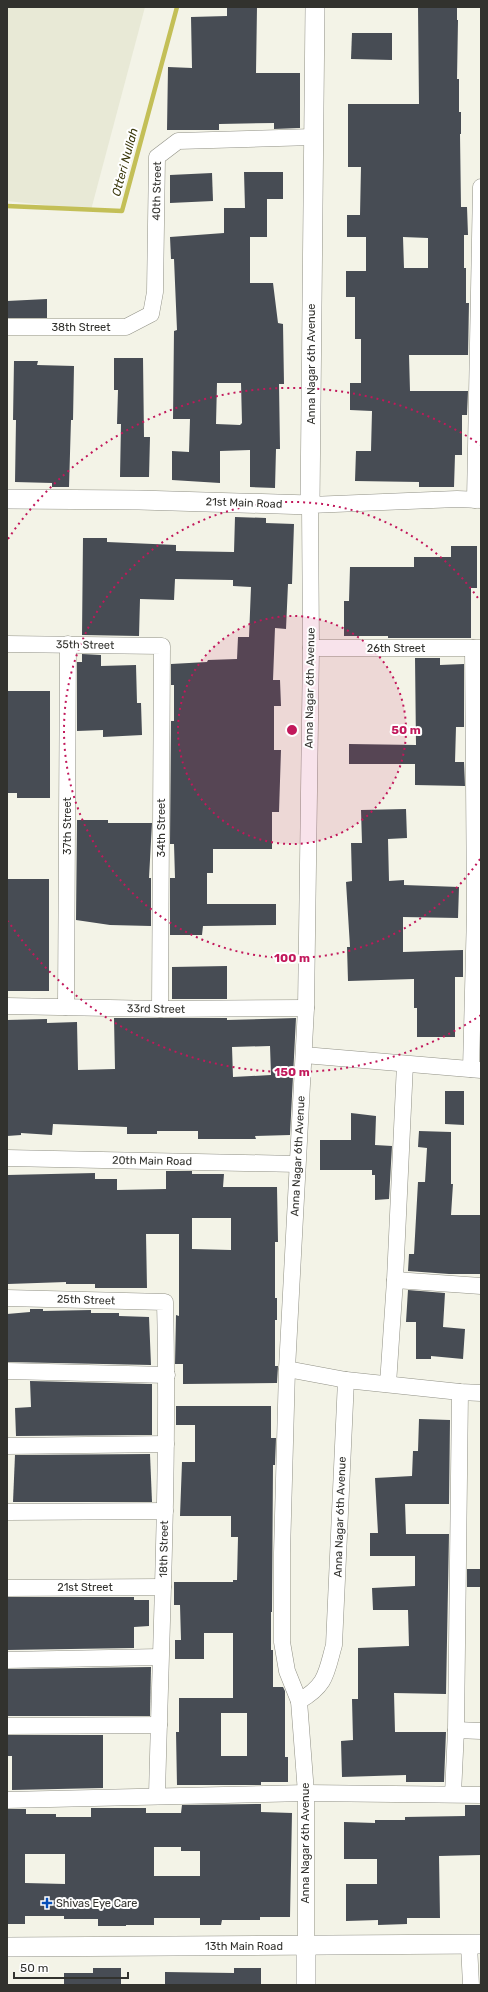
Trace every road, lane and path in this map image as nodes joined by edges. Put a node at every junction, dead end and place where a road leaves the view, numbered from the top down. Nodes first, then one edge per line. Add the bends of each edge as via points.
1 (314, 7) edge
2 (313, 137) junction
3 (481, 188) edge
4 (480, 286) edge
5 (151, 314) joint
6 (7, 327) edge
7 (480, 362) edge
8 (7, 499) edge
9 (478, 500) edge
10 (310, 505) junction
11 (7, 644) edge
12 (68, 644) junction
13 (162, 646) joint
14 (310, 648) junction
15 (477, 648) edge
16 (478, 783) edge
17 (478, 913) edge
18 (7, 1006) edge
19 (66, 1007) junction
20 (306, 1008) junction
21 (160, 1009) junction
22 (304, 1055) junction
23 (406, 1064) junction
24 (476, 1070) edge
25 (7, 1158) edge
26 (296, 1164) junction
27 (395, 1280) junction
28 (481, 1286) edge
29 (7, 1298) edge
30 (165, 1302) joint
31 (287, 1369) junction
32 (7, 1371) edge
33 (167, 1375) junction
34 (346, 1380) junction
35 (388, 1384) junction
36 (460, 1392) junction
37 (481, 1393) edge
38 (166, 1444) junction
39 (7, 1446) edge
40 (165, 1511) junction
41 (7, 1512) edge
42 (163, 1587) junction
43 (7, 1588) edge
44 (160, 1657) junction
45 (7, 1660) edge
46 (299, 1701) junction
47 (159, 1725) junction
48 (7, 1726) edge
49 (456, 1730) junction
50 (481, 1731) edge
51 (306, 1793) junction
52 (453, 1794) junction
53 (157, 1795) junction
54 (481, 1795) edge
55 (7, 1800) edge
56 (475, 1944) edge
57 (306, 1945) junction
58 (7, 1947) edge
59 (306, 1985) edge
60 (471, 1985) edge

1 - 2 street, Anna Nagar 6th Avenue
2 - 5 street, 40th Street via 178,141 157,157 155,292
2 - 10 street, Anna Nagar 6th Avenue
3 - 4 street
4 - 7 street
5 - 6 street, 38th Street via 126,327
7 - 9 street
8 - 10 street, 21st Main Road
9 - 10 street, 21st Main Road
10 - 14 street, Anna Nagar 6th Avenue
11 - 12 street, 35th Street
12 - 13 street, 35th Street
12 - 19 street, 37th Street
13 - 21 street, 34th Street
14 - 15 street, 26th Street
14 - 20 street, Anna Nagar 6th Avenue
15 - 16 street
16 - 17 street
17 - 24 street
18 - 19 street, 33rd Street
19 - 21 street, 33rd Street
20 - 21 street, 33rd Street
20 - 22 street, Anna Nagar 6th Avenue
22 - 23 street
22 - 26 street, Anna Nagar 6th Avenue
23 - 24 street
23 - 27 street
25 - 26 street, 20th Main Road
26 - 31 street, Anna Nagar 6th Avenue
27 - 28 street
27 - 35 street
29 - 30 street, 25th Street
30 - 33 street, 18th Street
31 - 34 street
31 - 46 street, Anna Nagar 6th Avenue via 282,1642 287,1671
32 - 33 street
33 - 38 street, 18th Street
34 - 35 street
34 - 46 street, Anna Nagar 6th Avenue via 334,1645 323,1681 314,1693
35 - 36 street
36 - 37 street
36 - 49 street
38 - 39 street
38 - 40 street, 18th Street
40 - 41 street
40 - 42 street, 18th Street
42 - 43 street, 21st Street
42 - 44 street, 18th Street
44 - 45 street
44 - 47 street, 18th Street
46 - 51 street, Anna Nagar 6th Avenue
47 - 48 street
47 - 53 street, 18th Street
49 - 50 street
49 - 52 street
51 - 52 street
51 - 53 street
51 - 57 street, Anna Nagar 6th Avenue
52 - 54 street
53 - 55 street
56 - 57 street, 13th Main Road
56 - 60 street
57 - 58 street, 13th Main Road
57 - 59 street, Anna Nagar 6th Avenue

